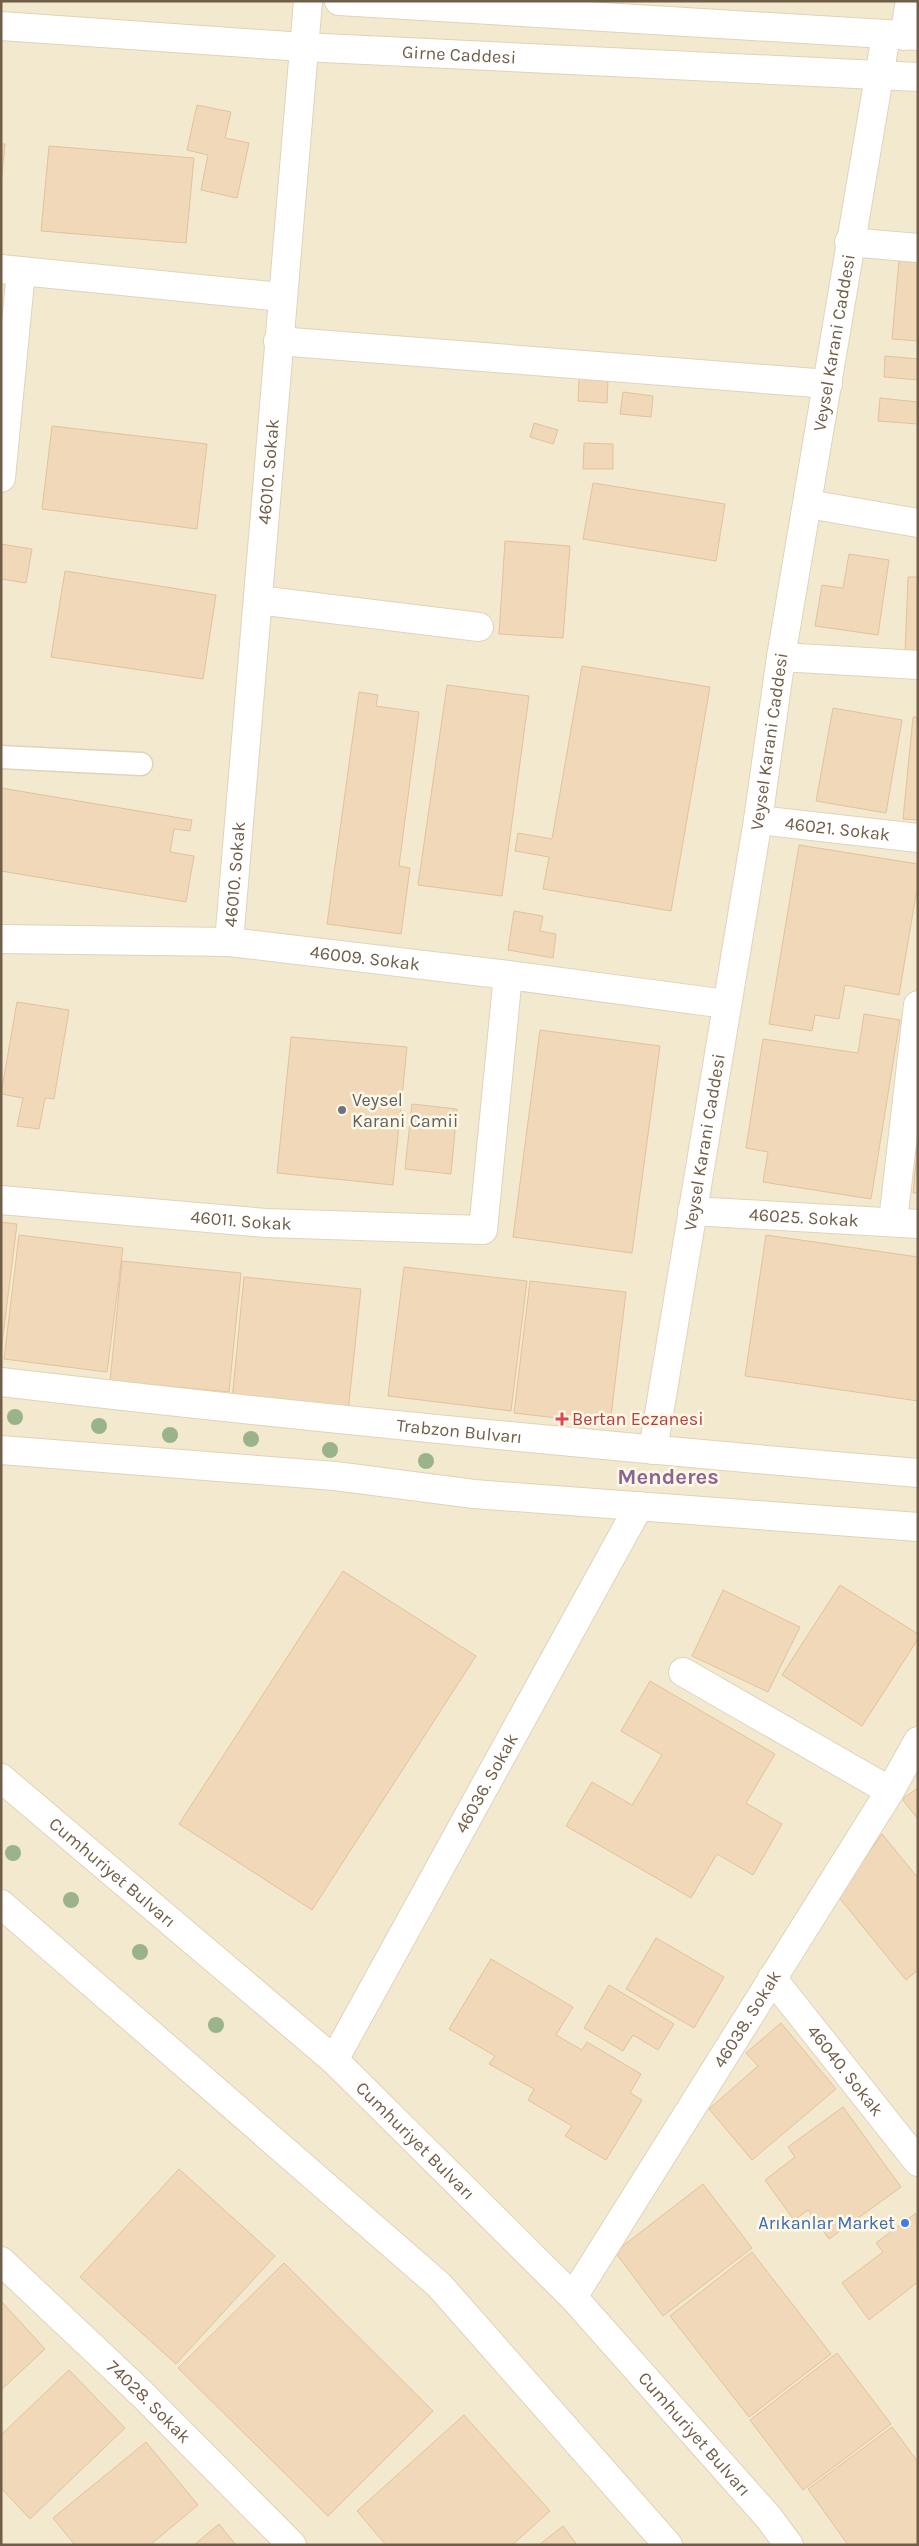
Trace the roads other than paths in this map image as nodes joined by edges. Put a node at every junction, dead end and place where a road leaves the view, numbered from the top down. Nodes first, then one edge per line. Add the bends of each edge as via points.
1 (308, 1) edge
2 (339, 1) edge
3 (910, 1) edge
4 (1, 26) edge
5 (902, 36) edge
6 (303, 47) junction
7 (878, 76) junction
8 (918, 78) edge
9 (850, 242) junction
10 (918, 248) edge
11 (11, 270) edge
12 (281, 297) junction
13 (278, 340) junction
14 (828, 384) junction
15 (1, 478) edge
16 (808, 504) junction
17 (918, 523) edge
18 (258, 600) junction
19 (479, 627) dead end
20 (781, 657) junction
21 (918, 665) edge
22 (1, 757) edge
23 (141, 764) dead end
24 (758, 820) junction
25 (918, 838) edge
26 (1, 938) edge
27 (229, 942) junction
28 (508, 975) junction
29 (726, 1004) junction
30 (918, 1006) edge
31 (1, 1200) edge
32 (692, 1211) junction
33 (905, 1222) edge
34 (1, 1382) edge
35 (653, 1450) junction
36 (4, 1453) edge
37 (918, 1473) edge
38 (640, 1506) junction
39 (918, 1527) edge
40 (684, 1672) dead end
41 (918, 1741) edge
42 (1, 1778) edge
43 (890, 1790) junction
44 (1, 1904) edge
45 (772, 1978) junction
46 (334, 2060) junction
47 (918, 2162) edge
48 (1, 2261) edge
49 (573, 2297) junction
50 (292, 2545) edge
51 (668, 2545) edge
52 (788, 2545) edge

1 - 6 street, 46010. Sokak
2 - 5 street
3 - 5 street, Veysel Karani Caddesi
4 - 6 street, Girne Caddesi
5 - 7 street, Veysel Karani Caddesi
6 - 7 street, Girne Caddesi
6 - 12 street, 46010. Sokak
7 - 8 street, Girne Caddesi
7 - 9 street, Veysel Karani Caddesi
9 - 10 street
9 - 14 street, Veysel Karani Caddesi
11 - 12 street
11 - 15 street
12 - 13 street, 46010. Sokak
13 - 14 street
13 - 18 street, 46010. Sokak
14 - 16 street, Veysel Karani Caddesi
16 - 17 street
16 - 20 street, Veysel Karani Caddesi
18 - 19 street
18 - 27 street, 46010. Sokak
20 - 21 street
20 - 24 street, Veysel Karani Caddesi
22 - 23 lane
24 - 25 street, 46021. Sokak
24 - 29 street, Veysel Karani Caddesi
26 - 27 street, 46009. Sokak
27 - 28 street, 46009. Sokak
28 - 29 street, 46009. Sokak
28 - 31 street, 46011. Sokak via 483,1230 266,1223
29 - 32 street, Veysel Karani Caddesi
30 - 33 street
32 - 33 street, 46025. Sokak
32 - 35 street, Veysel Karani Caddesi
34 - 35 street, Trabzon Bulvarı via 186,1404
35 - 37 street, Trabzon Bulvarı
36 - 38 street via 220,1465 474,1494
38 - 39 street
38 - 46 street, 46036. Sokak
40 - 43 street
41 - 43 street, 46038. Sokak
42 - 46 street, Cumhuriyet Bulvarı
43 - 45 street, 46038. Sokak
44 - 51 street via 439,2285
45 - 47 street, 46040. Sokak
45 - 49 street, 46038. Sokak
46 - 49 street, Cumhuriyet Bulvarı
48 - 50 street, 74028. Sokak via 142,2394
49 - 52 street, Cumhuriyet Bulvarı via 769,2518

